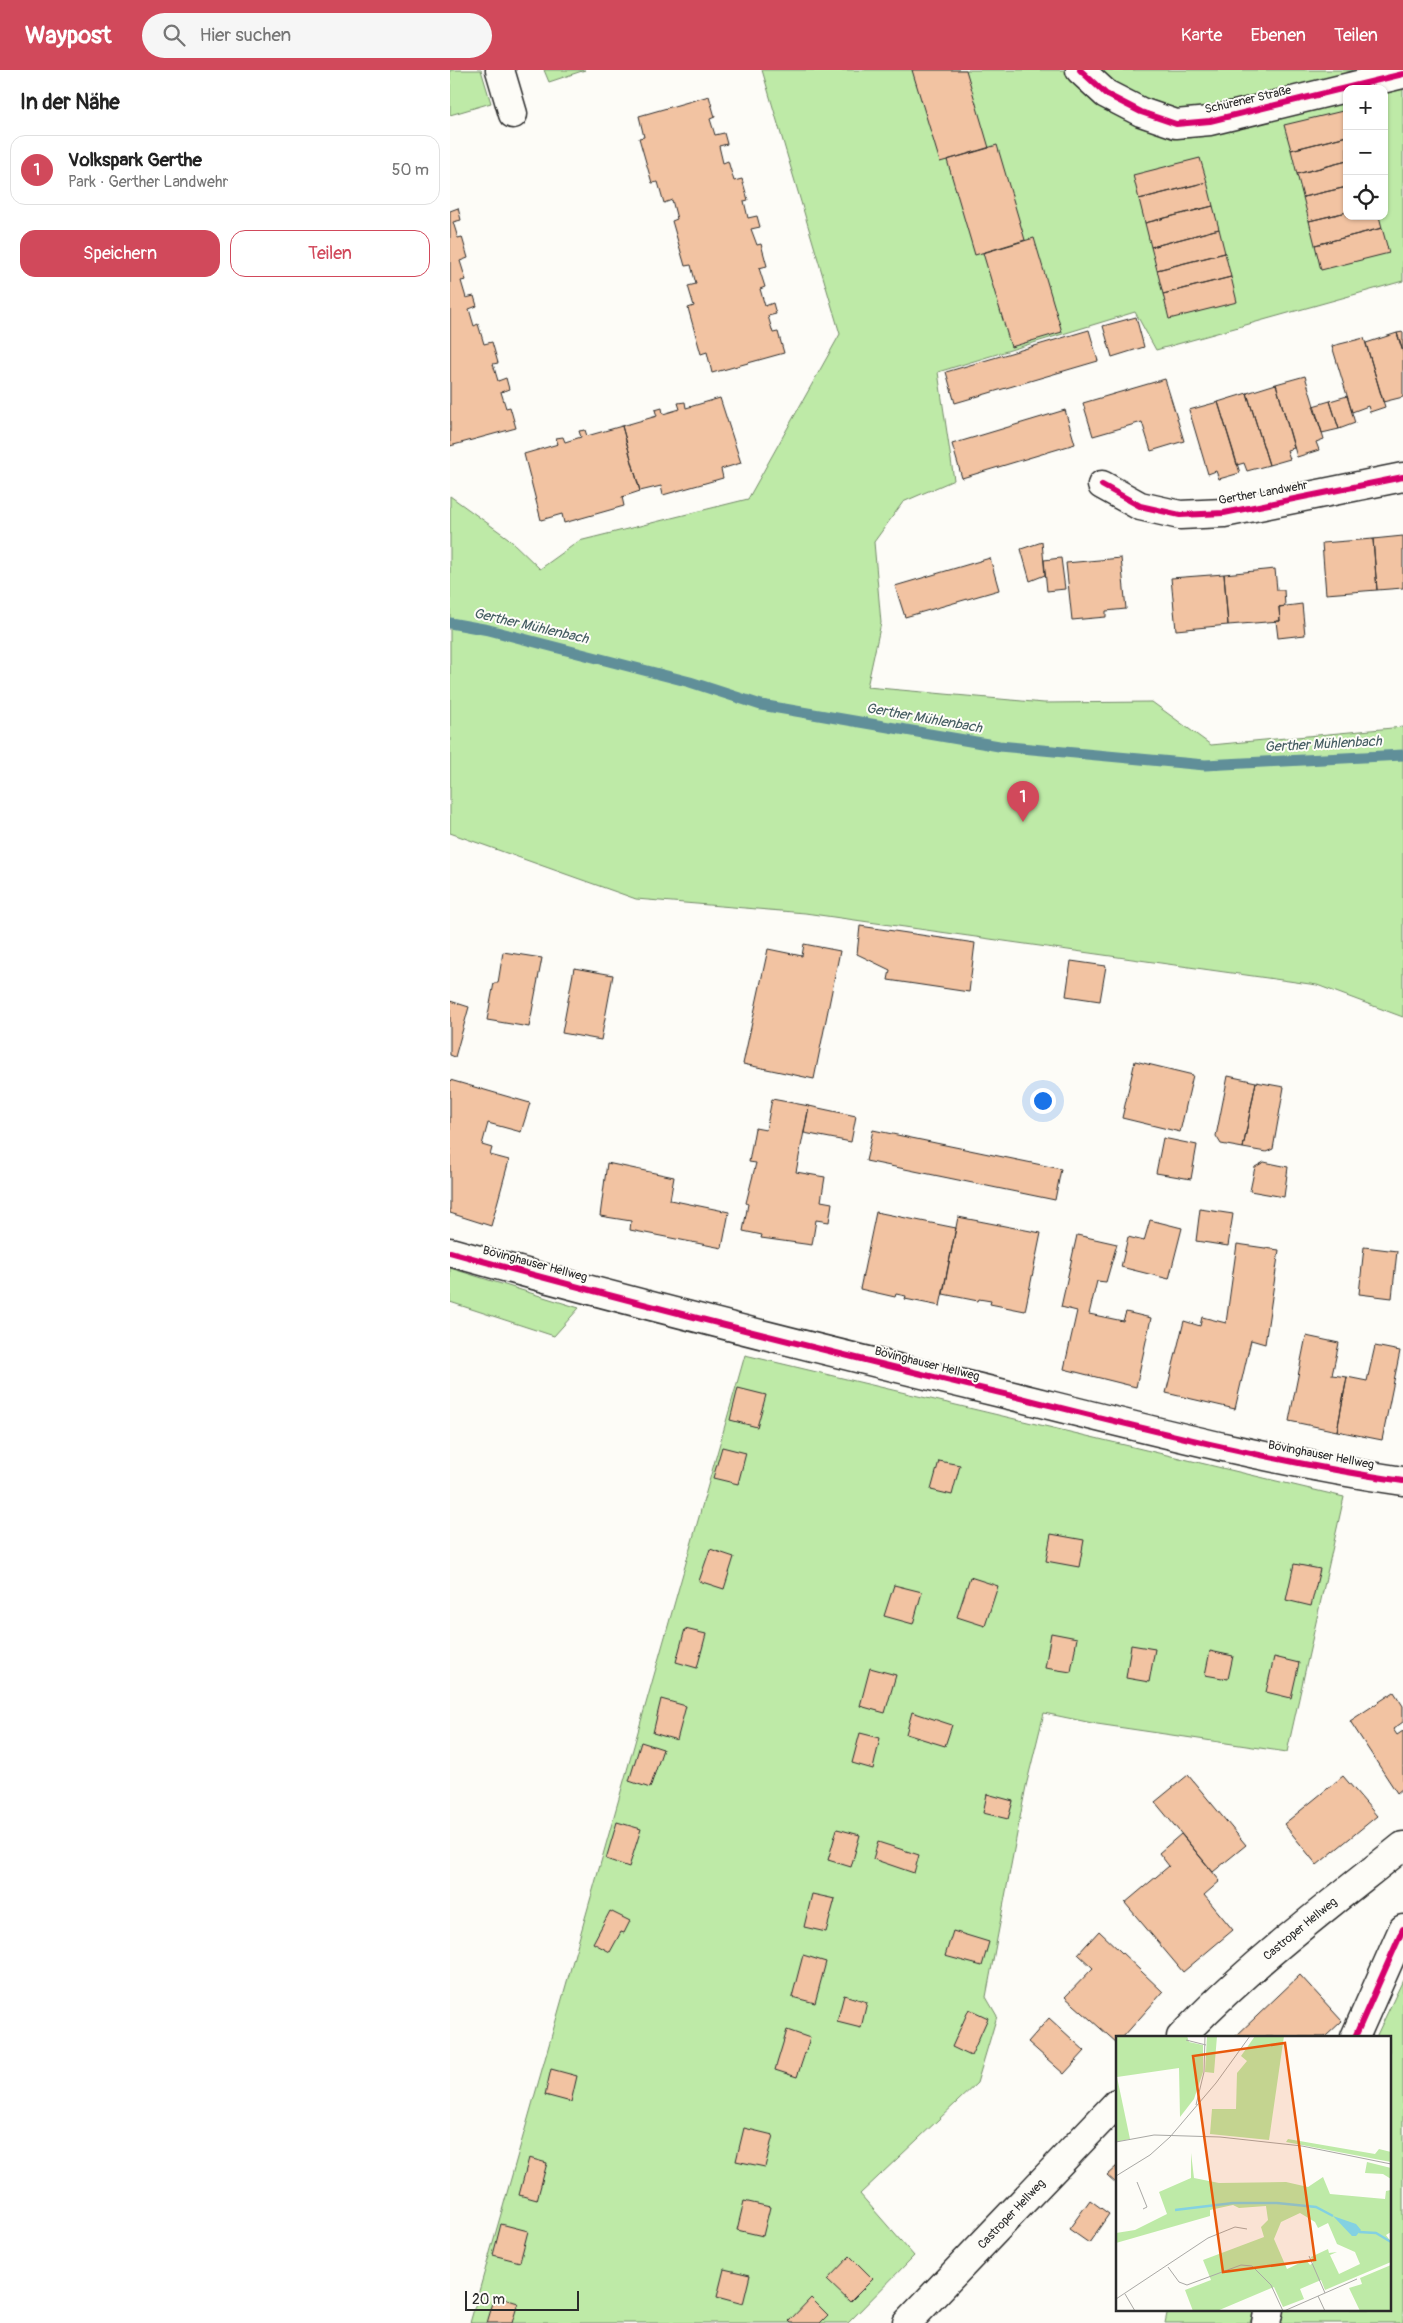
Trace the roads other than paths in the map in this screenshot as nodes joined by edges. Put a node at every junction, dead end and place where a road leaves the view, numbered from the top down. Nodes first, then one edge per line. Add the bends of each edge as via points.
1 (500, 70) edge
2 (1080, 70) edge
3 (1403, 74) edge
4 (513, 114) dead end
5 (1403, 476) edge
6 (1102, 484) dead end
7 (450, 1252) edge
8 (1403, 1481) edge
9 (1403, 1846) edge
10 (1403, 1929) edge
11 (1182, 2036) edge
12 (1354, 2036) edge
13 (1116, 2104) edge
14 (1269, 2310) edge
15 (907, 2323) edge
16 (1266, 2323) edge

1 - 4 street
2 - 3 street, Schürener Straße via 1106,94 1141,112 1176,124 1256,111
5 - 6 street, Gerther Landwehr via 1224,513 1180,514 1140,506
7 - 8 street, Bövinghauser Hellweg via 773,1338 1137,1426 1243,1451
9 - 11 street, Castroper Hellweg via 1297,1931 1208,2008
10 - 12 street
13 - 15 street, Castroper Hellweg
14 - 16 street

